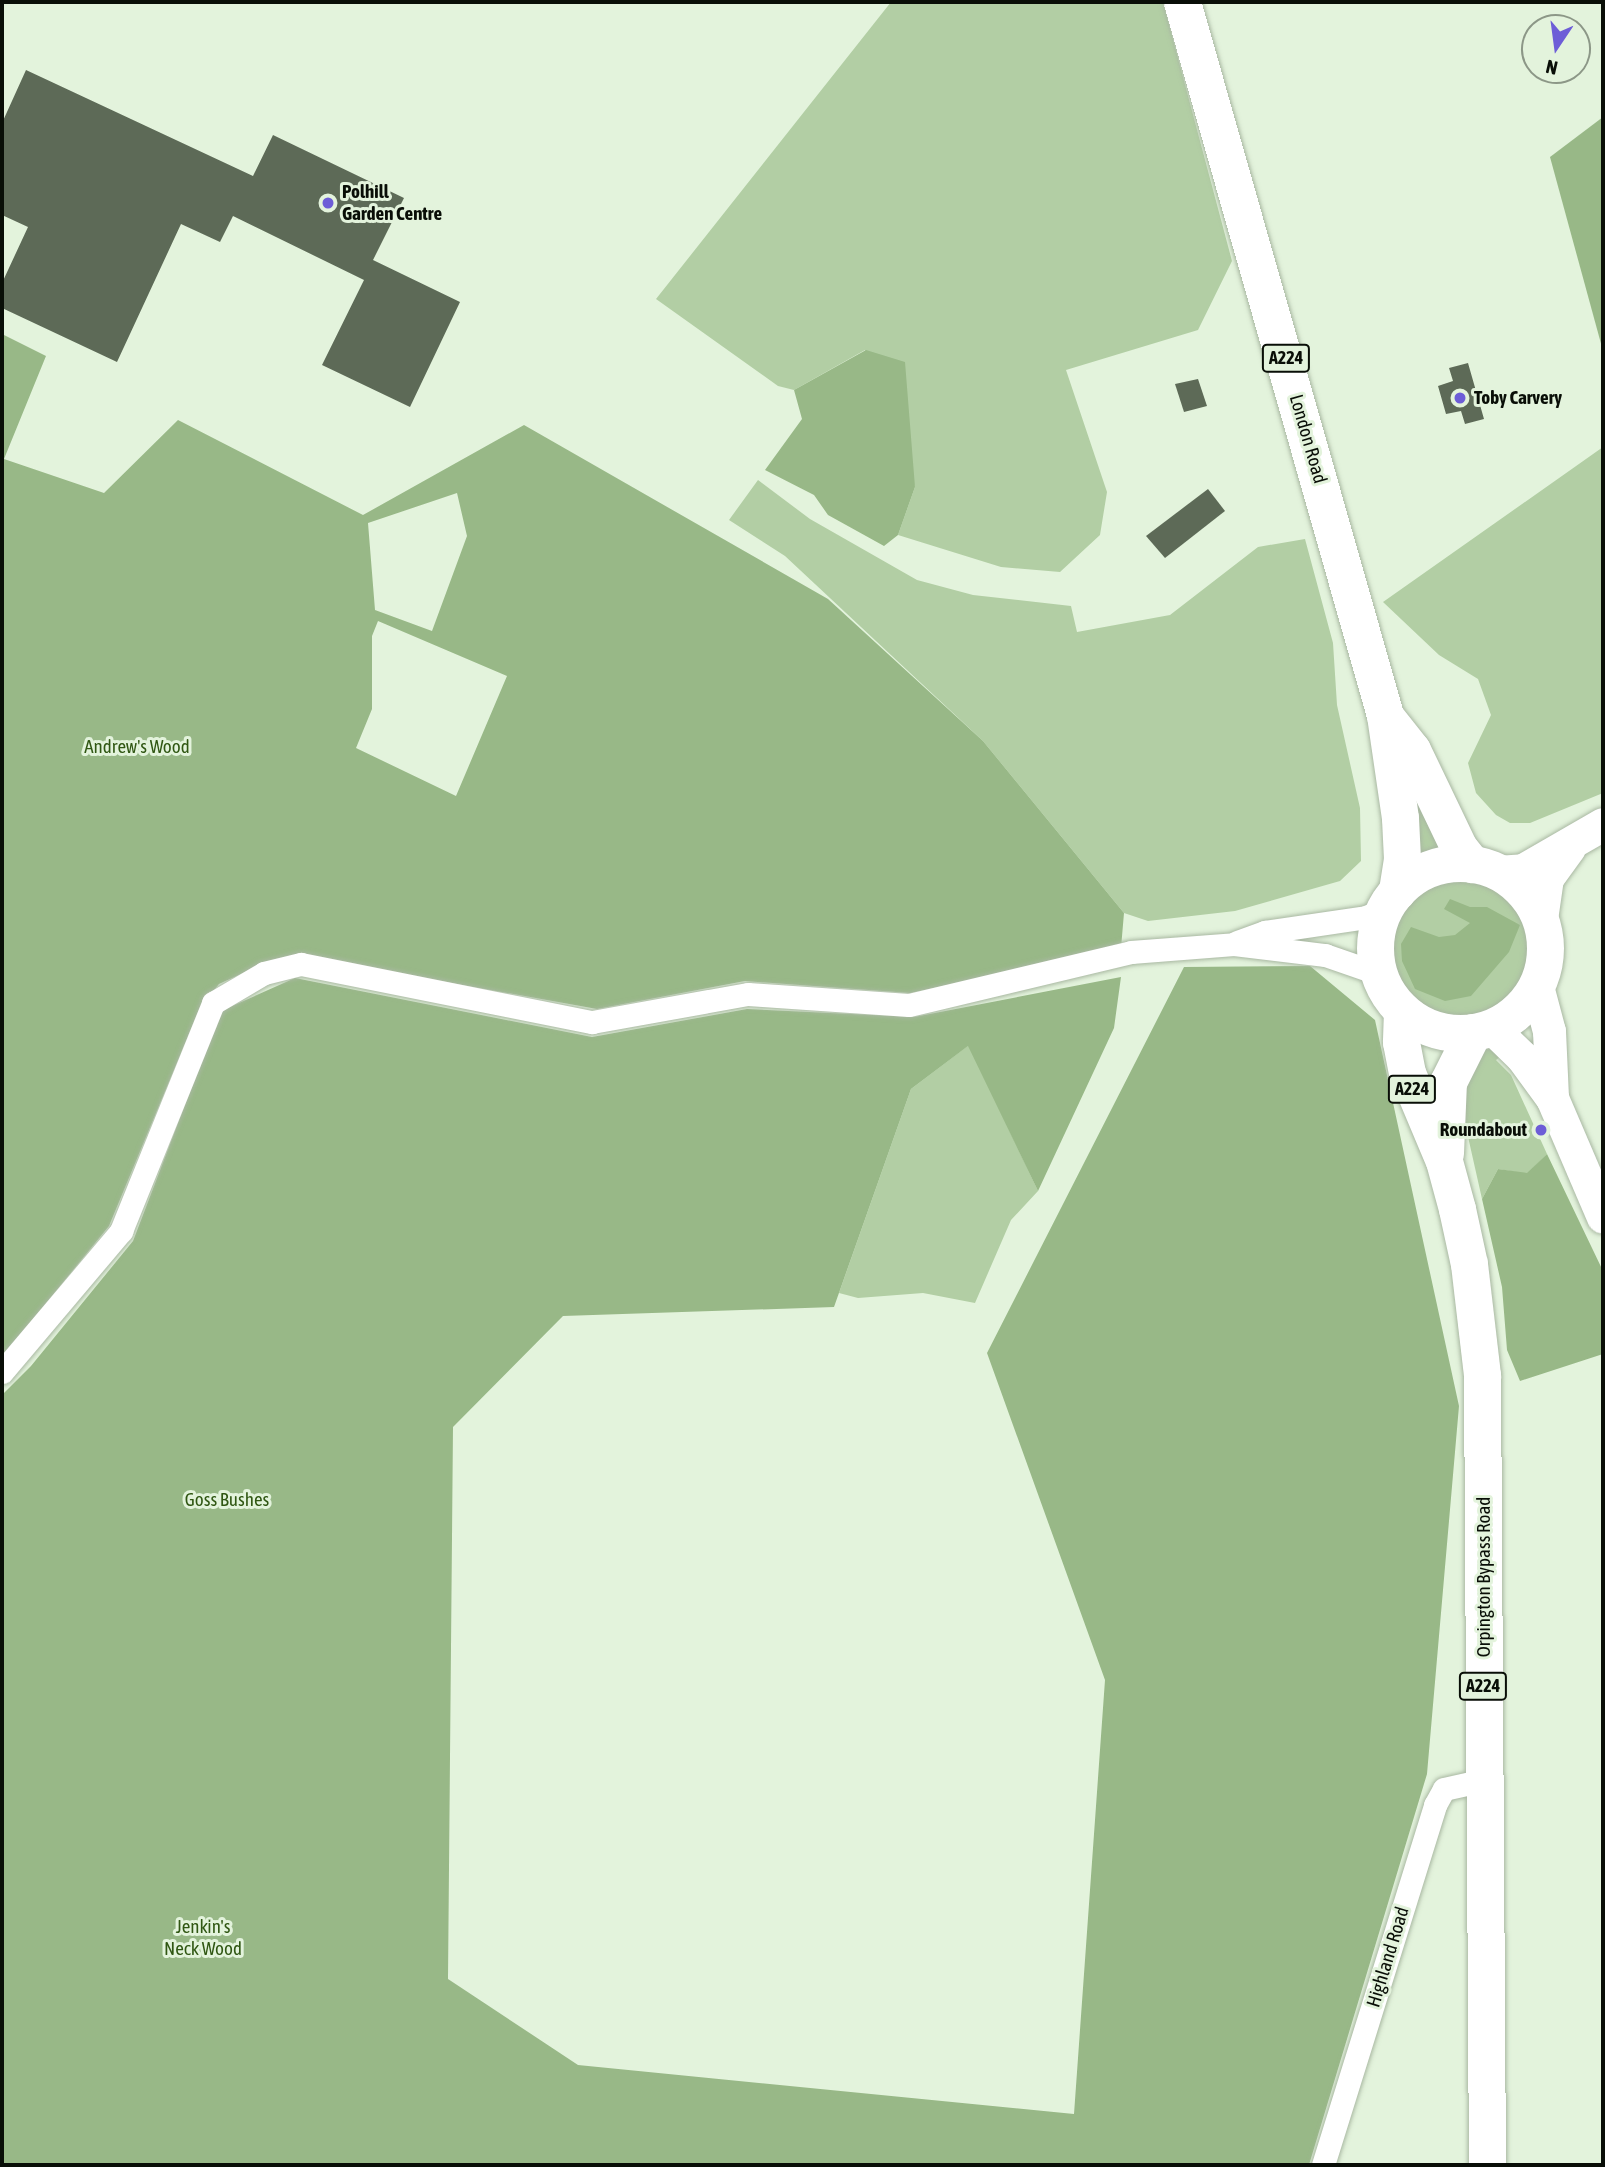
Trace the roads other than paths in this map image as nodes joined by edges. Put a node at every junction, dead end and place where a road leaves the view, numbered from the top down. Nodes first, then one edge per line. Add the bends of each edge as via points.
1 (1182, 2) edge
2 (1384, 715) junction
3 (1603, 824) edge
4 (1570, 846) junction
5 (1484, 868) junction
6 (1391, 900) junction
7 (1541, 919) junction
8 (1234, 944) junction
9 (1377, 973) junction
10 (1537, 986) junction
11 (1402, 1011) junction
12 (1482, 1030) junction
13 (1552, 1098) junction
14 (1444, 1161) junction
15 (1603, 1217) edge
16 (2, 1372) edge
17 (1484, 1780) junction
18 (1324, 2165) edge
19 (1487, 2165) edge

1 - 2 main road, London Road / A224
2 - 5 main road, London Road / A224 via 1412,750 1459,848
2 - 6 main road, London Road / A224 via 1402,859
3 - 4 street
4 - 5 street via 1523,870
4 - 7 street via 1547,878
5 - 6 main road via 1428,870
5 - 7 main road via 1529,898
6 - 8 street via 1366,917 1265,932
6 - 9 main road via 1376,943
7 - 10 main road via 1545,954
8 - 9 street via 1325,955
8 - 16 street via 1131,952 909,1005 748,994 592,1021 301,964 264,973 213,1003 121,1231
9 - 11 main road
10 - 12 main road via 1524,1004
10 - 13 street via 1549,1031
11 - 12 main road via 1433,1028
11 - 14 main road, Orpington Bypass Road / A224 via 1407,1073
12 - 13 street via 1522,1057
12 - 14 main road, Orpington Bypass Road / A224 via 1448,1082
13 - 15 street
14 - 17 main road, Orpington Bypass Road / A224 via 1469,1264 1482,1375
17 - 18 street, Highland Road via 1444,1789 1435,1805
17 - 19 main road, Orpington Bypass Road / A224

